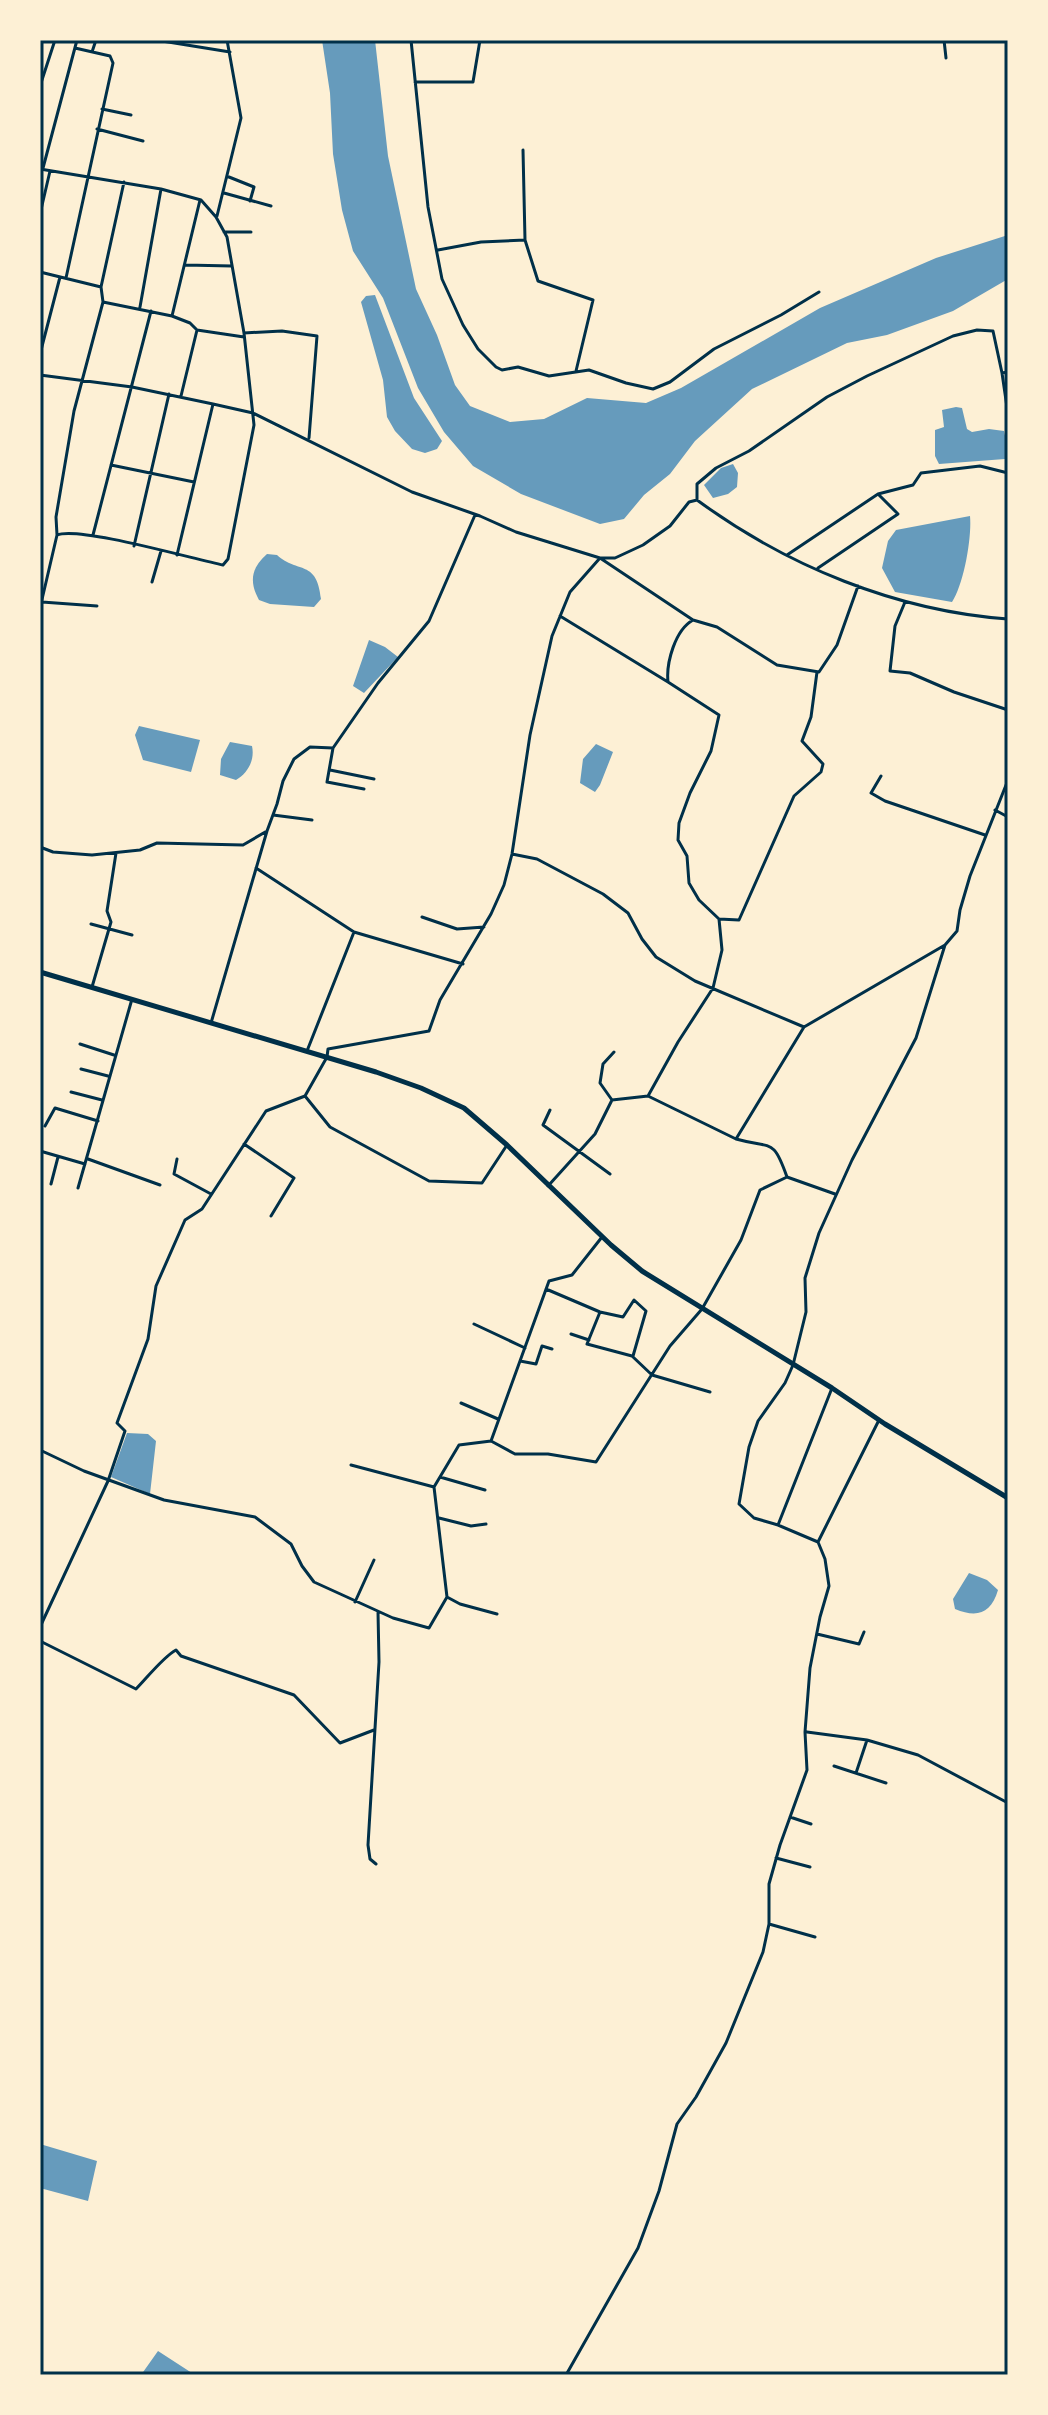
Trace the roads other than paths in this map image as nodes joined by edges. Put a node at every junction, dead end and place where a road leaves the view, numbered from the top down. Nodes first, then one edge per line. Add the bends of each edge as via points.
1 (55, 40) edge
2 (77, 40) edge
3 (96, 40) edge
4 (157, 40) edge
5 (162, 40) edge
6 (227, 40) edge
7 (411, 40) edge
8 (480, 40) edge
9 (944, 40) edge
10 (75, 48) junction
11 (92, 52) junction
12 (230, 52) junction
13 (946, 58) dead end
14 (415, 82) junction
15 (40, 86) edge
16 (102, 109) junction
17 (131, 115) dead end
18 (97, 129) junction
19 (143, 141) dead end
20 (523, 150) dead end
21 (41, 169) edge
22 (51, 170) junction
23 (87, 175) junction
24 (228, 177) junction
25 (124, 182) junction
26 (261, 184) dead end
27 (254, 187) junction
28 (161, 189) junction
29 (224, 193) junction
30 (200, 200) junction
31 (250, 201) junction
32 (271, 206) dead end
33 (40, 214) edge
34 (216, 217) junction
35 (224, 232) junction
36 (251, 232) dead end
37 (525, 240) junction
38 (437, 250) junction
39 (185, 265) junction
40 (232, 266) junction
41 (40, 272) edge
42 (63, 277) junction
43 (101, 287) junction
44 (819, 292) dead end
45 (103, 302) junction
46 (140, 309) junction
47 (151, 311) junction
48 (172, 316) junction
49 (197, 330) junction
50 (244, 335) junction
51 (40, 354) edge
52 (576, 371) junction
53 (1008, 372) edge
54 (1002, 373) junction
55 (40, 375) edge
56 (83, 380) junction
57 (132, 387) junction
58 (169, 394) junction
59 (181, 397) junction
60 (213, 404) junction
61 (253, 413) junction
62 (1008, 414) edge
63 (309, 438) junction
64 (110, 464) junction
65 (151, 473) junction
66 (1008, 473) edge
67 (194, 482) junction
68 (878, 494) junction
69 (697, 500) junction
70 (476, 514) junction
71 (57, 535) junction
72 (93, 536) junction
73 (134, 546) junction
74 (161, 551) junction
75 (177, 555) junction
76 (787, 555) junction
77 (600, 558) junction
78 (818, 569) junction
79 (152, 582) dead end
80 (858, 586) junction
81 (42, 602) edge
82 (905, 602) junction
83 (97, 606) dead end
84 (40, 608) edge
85 (560, 616) junction
86 (1008, 619) edge
87 (693, 620) junction
88 (817, 672) junction
89 (668, 682) junction
90 (1008, 710) edge
91 (333, 748) junction
92 (330, 770) junction
93 (881, 776) dead end
94 (374, 779) dead end
95 (1008, 780) edge
96 (364, 789) dead end
97 (995, 810) junction
98 (273, 815) junction
99 (1008, 817) edge
100 (312, 820) dead end
101 (267, 831) junction
102 (985, 835) junction
103 (40, 847) edge
104 (116, 853) junction
105 (512, 854) junction
106 (256, 868) junction
107 (422, 917) dead end
108 (719, 919) junction
109 (91, 924) dead end
110 (484, 927) junction
111 (109, 928) junction
112 (354, 932) junction
113 (132, 935) dead end
114 (945, 945) junction
115 (463, 964) junction
116 (40, 972) edge
117 (92, 987) junction
118 (713, 988) junction
119 (132, 999) junction
120 (211, 1024) junction
121 (804, 1027) junction
122 (80, 1044) dead end
123 (307, 1052) junction
124 (614, 1052) dead end
125 (114, 1055) junction
126 (327, 1057) junction
127 (81, 1069) dead end
128 (108, 1076) junction
129 (71, 1092) dead end
130 (305, 1096) junction
131 (648, 1096) junction
132 (102, 1100) junction
133 (612, 1100) junction
134 (550, 1110) dead end
135 (98, 1121) junction
136 (45, 1126) dead end
137 (736, 1139) junction
138 (244, 1144) junction
139 (507, 1145) junction
140 (40, 1151) edge
141 (579, 1151) junction
142 (58, 1157) junction
143 (87, 1159) junction
144 (177, 1159) dead end
145 (85, 1164) junction
146 (610, 1174) dead end
147 (787, 1177) junction
148 (51, 1184) dead end
149 (160, 1185) dead end
150 (548, 1186) junction
151 (78, 1188) dead end
152 (211, 1194) junction
153 (836, 1194) junction
154 (271, 1216) dead end
155 (602, 1237) junction
156 (546, 1289) junction
157 (702, 1309) junction
158 (600, 1312) junction
159 (474, 1324) dead end
160 (571, 1334) dead end
161 (589, 1340) junction
162 (525, 1348) junction
163 (552, 1349) dead end
164 (632, 1356) junction
165 (520, 1361) junction
166 (793, 1365) junction
167 (652, 1375) junction
168 (832, 1388) junction
169 (710, 1392) dead end
170 (461, 1403) dead end
171 (498, 1419) junction
172 (879, 1420) junction
173 (491, 1441) junction
174 (40, 1450) edge
175 (351, 1465) dead end
176 (440, 1477) junction
177 (108, 1481) junction
178 (434, 1487) junction
179 (485, 1490) dead end
180 (1008, 1498) edge
181 (438, 1517) junction
182 (486, 1524) dead end
183 (778, 1525) junction
184 (818, 1542) junction
185 (374, 1560) dead end
186 (447, 1597) junction
187 (355, 1602) junction
188 (378, 1612) junction
189 (497, 1614) dead end
190 (40, 1627) edge
191 (864, 1632) dead end
192 (817, 1634) junction
193 (40, 1641) edge
194 (374, 1730) junction
195 (805, 1732) junction
196 (867, 1740) junction
197 (834, 1766) dead end
198 (856, 1773) junction
199 (886, 1783) dead end
200 (1008, 1803) edge
201 (790, 1817) junction
202 (811, 1824) dead end
203 (776, 1858) junction
204 (376, 1864) dead end
205 (810, 1867) dead end
206 (769, 1924) junction
207 (815, 1937) dead end
208 (566, 2375) edge

1 - 15 street
2 - 10 street
3 - 11 street
4 - 5 street
5 - 12 street
6 - 12 street
7 - 14 street
8 - 14 street via 473,82
9 - 13 street
10 - 11 street
10 - 21 street
11 - 16 street via 110,56 113,63
12 - 24 street via 241,118
14 - 38 street
16 - 17 street
16 - 18 street
18 - 19 street
18 - 23 street
20 - 37 street
21 - 22 street
22 - 23 street
22 - 33 street
23 - 25 street
23 - 42 street
24 - 27 street
24 - 29 street
25 - 28 street
25 - 43 street
26 - 27 street
27 - 31 street
28 - 30 street
28 - 46 street
29 - 31 street
29 - 34 street
30 - 34 street
30 - 39 street
31 - 32 street
34 - 35 street
35 - 36 street
35 - 40 street
37 - 38 street
37 - 52 street via 538,281 593,300
38 - 52 street via 442,279 463,325 496,367 549,376
39 - 40 street
39 - 48 street
40 - 50 street
41 - 42 street
42 - 43 street
42 - 51 street
43 - 45 street
44 - 52 street via 653,389
45 - 46 street
45 - 56 street
46 - 47 street
47 - 48 street
47 - 57 street
48 - 49 street
49 - 50 street
49 - 59 street
50 - 61 street
50 - 63 street via 282,331 317,336
53 - 54 street
54 - 62 street
54 - 69 street via 993,331 953,336 827,397 716,468 697,484
55 - 56 street
56 - 57 street
56 - 71 street
57 - 58 street
57 - 64 street
58 - 59 street
58 - 65 street
59 - 60 street
60 - 61 street
60 - 67 street
61 - 63 street
61 - 75 street via 250,455 228,559 223,565
63 - 70 street via 412,492
64 - 65 street
64 - 72 street
65 - 67 street
65 - 73 street
66 - 68 street via 980,466 938,470 921,473 913,485
67 - 75 street
68 - 76 street
68 - 78 street via 898,514
69 - 76 street via 743,533
69 - 77 street via 643,545 615,558
70 - 77 street
70 - 91 street via 429,621
71 - 72 street
71 - 81 street
72 - 73 street
73 - 74 street
74 - 75 street
74 - 79 street
76 - 78 street
77 - 85 street via 570,592
77 - 87 street
78 - 80 street
80 - 82 street
80 - 88 street via 837,645
81 - 83 street
81 - 84 street
82 - 86 street
82 - 90 street via 895,626 890,671 910,673
85 - 89 street
85 - 105 street via 530,735
87 - 88 street via 717,627 777,665
87 - 89 street via 674,648
88 - 108 street via 802,741 823,764 821,772 794,796 739,920
89 - 108 street via 719,715 711,751 679,823 678,840 687,856 689,883
91 - 92 street
91 - 98 street via 310,747 294,759
92 - 94 street
92 - 96 street via 327,782
93 - 102 street via 871,793 885,801
95 - 97 street
97 - 99 street
97 - 102 street
98 - 100 street
98 - 101 street
101 - 104 street via 243,845 157,843
101 - 106 street
102 - 114 street via 957,931
103 - 104 street
104 - 111 street
105 - 110 street
105 - 118 street via 537,859 603,894 628,913 656,957
106 - 112 street
106 - 120 street
107 - 110 street via 457,929
108 - 118 street via 722,950
109 - 111 street
110 - 115 street
111 - 113 street
111 - 117 street
112 - 115 street
112 - 123 street
114 - 121 street
114 - 153 street via 916,1038
115 - 126 street via 440,1000 429,1031 328,1049
116 - 117 highway
117 - 119 highway
118 - 121 street
118 - 131 street
119 - 120 highway
119 - 125 street
120 - 123 highway
121 - 137 street
122 - 125 street
123 - 126 highway
124 - 133 street via 603,1064 600,1083
125 - 128 street
126 - 130 street
126 - 139 highway via 464,1108
127 - 128 street
128 - 132 street
129 - 132 street
130 - 138 street via 266,1111
130 - 139 street via 330,1127 429,1181 482,1183
131 - 133 street
131 - 137 street
132 - 135 street
133 - 141 street via 595,1134
134 - 141 street via 543,1125
135 - 136 street via 55,1108
135 - 143 street
137 - 147 street via 764,1142 778,1152
138 - 152 street
138 - 154 street via 294,1178
139 - 150 highway
140 - 142 street
141 - 146 street
141 - 150 street
142 - 145 street
142 - 148 street
143 - 145 street
143 - 149 street
144 - 152 street via 174,1174
145 - 151 street
147 - 153 street
147 - 157 street via 760,1190 741,1240
150 - 155 highway
152 - 177 street via 202,1209 185,1220 156,1286 148,1339 117,1423 125,1431
153 - 166 street via 805,1278 806,1312
155 - 156 street via 572,1275 549,1281
155 - 157 highway via 642,1271
156 - 158 street
156 - 162 street
157 - 166 highway
157 - 167 street
158 - 161 street
158 - 164 street via 623,1317 634,1300 646,1311
159 - 162 street
160 - 161 street
161 - 164 street via 587,1344
162 - 165 street
163 - 165 street via 542,1346 536,1364
164 - 167 street
165 - 171 street
166 - 168 highway
166 - 183 street via 758,1421 739,1504 754,1518
167 - 169 street
167 - 173 street via 596,1462 515,1454
168 - 172 highway
168 - 183 street
170 - 171 street
171 - 173 street
172 - 180 highway
172 - 184 street
173 - 176 street via 459,1445
174 - 177 street
175 - 178 street
176 - 178 street
176 - 179 street
177 - 187 street via 164,1500 255,1517 291,1544 314,1582
177 - 190 street
178 - 181 street
181 - 182 street via 471,1526
181 - 186 street
183 - 184 street
184 - 192 street via 829,1586
185 - 187 street
186 - 188 street via 429,1628
186 - 189 street
187 - 188 street
188 - 194 street
191 - 192 street via 859,1644
192 - 195 street
193 - 194 street via 136,1689 176,1650 294,1695 340,1743
194 - 204 street via 368,1845
195 - 196 street
195 - 201 street via 807,1770
196 - 198 street
196 - 200 street via 918,1755
197 - 198 street
198 - 199 street
201 - 202 street
201 - 203 street
203 - 205 street
203 - 206 street via 769,1884
206 - 207 street
206 - 208 street via 726,2043 677,2124 638,2248

